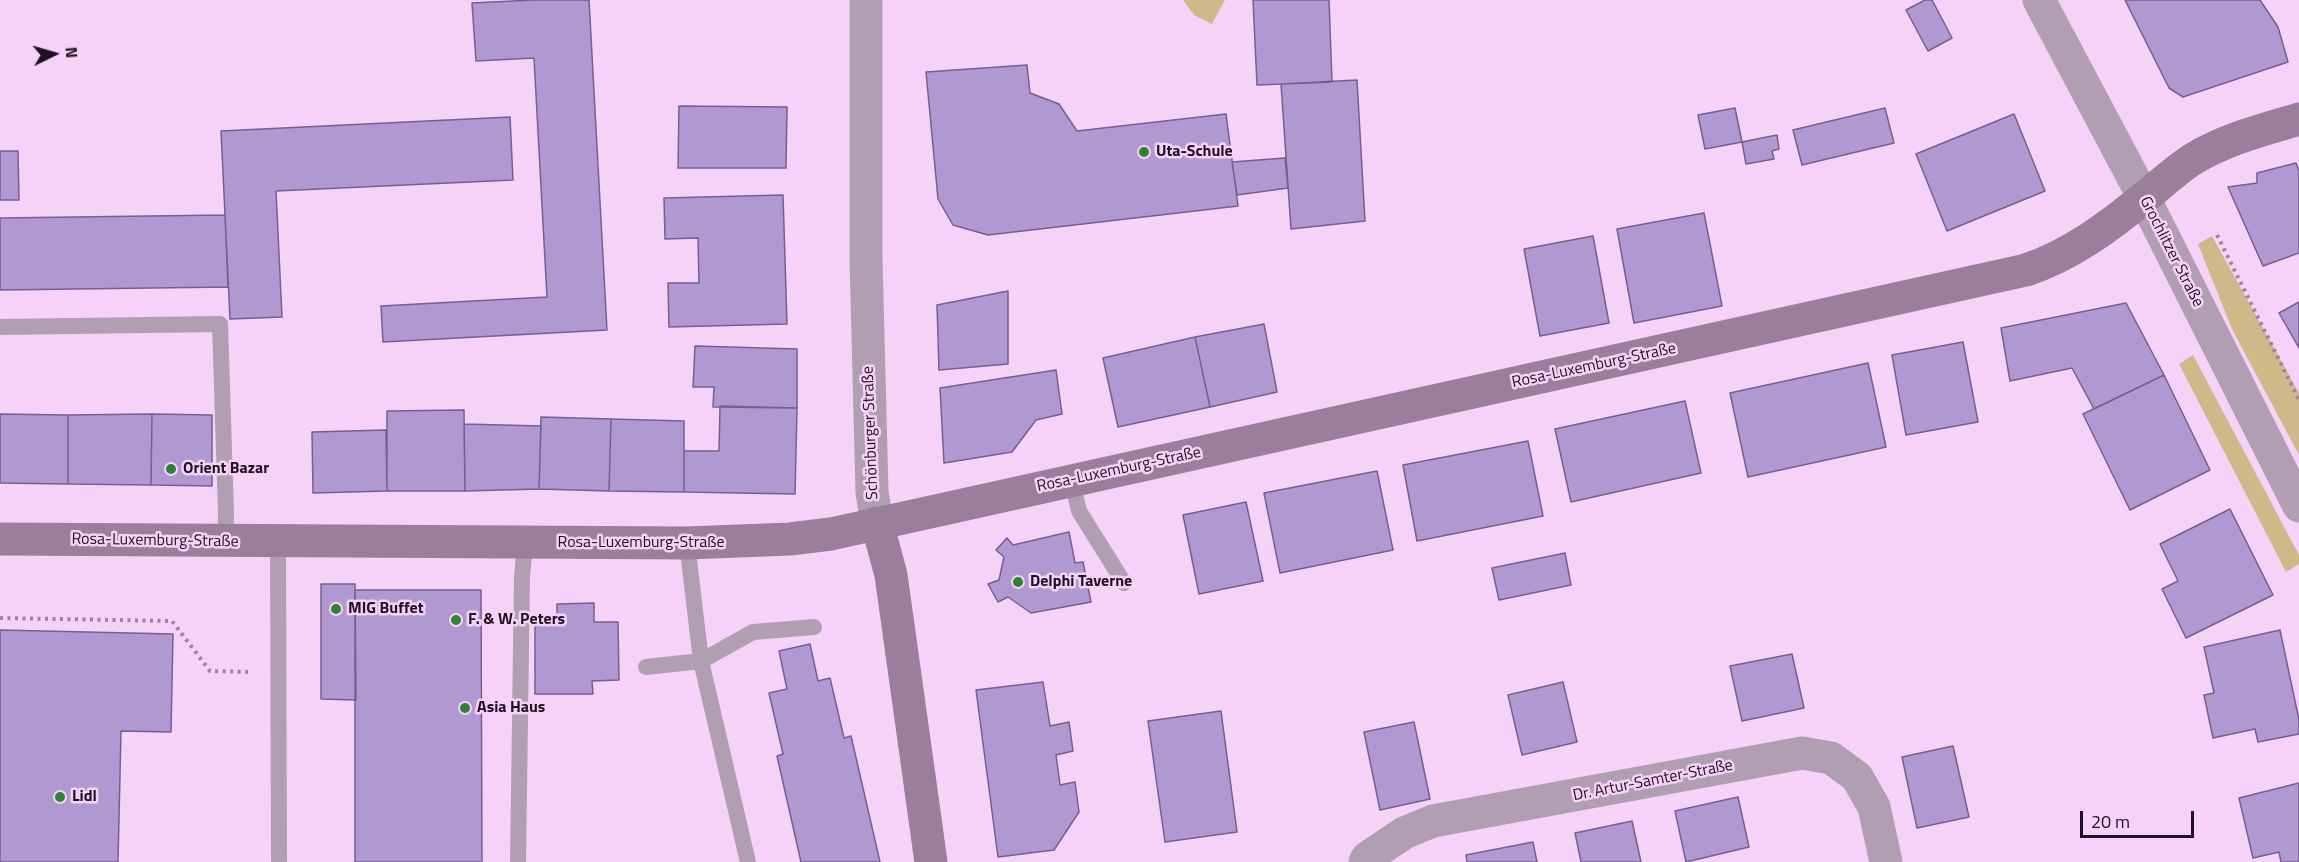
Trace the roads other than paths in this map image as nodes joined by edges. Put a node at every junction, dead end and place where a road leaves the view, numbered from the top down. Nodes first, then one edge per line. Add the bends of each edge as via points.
1 (866, 0) edge
2 (2039, 0) edge
3 (2299, 119) edge
4 (2144, 198) junction
5 (0, 327) edge
6 (1072, 481) junction
7 (2299, 506) edge
8 (877, 524) junction
9 (0, 539) edge
10 (225, 542) junction
11 (279, 542) junction
12 (525, 543) junction
13 (687, 543) junction
14 (1124, 583) dead end
15 (814, 627) dead end
16 (701, 661) junction
17 (646, 667) dead end
18 (279, 862) edge
19 (518, 862) edge
20 (748, 862) edge
21 (931, 862) edge
22 (1365, 862) edge
23 (1886, 862) edge

1 - 8 street, Schönburger Straße via 866,259 872,492
2 - 4 street, Grochlitzer Straße
3 - 4 main road, Rosa-Luxemburg-Straße via 2214,147
4 - 6 main road, Rosa-Luxemburg-Straße via 2072,250 2026,270
4 - 7 street, Grochlitzer Straße
5 - 10 lane via 220,324
6 - 8 main road, Rosa-Luxemburg-Straße
6 - 14 lane via 1079,511
8 - 13 main road, Rosa-Luxemburg-Straße via 790,539
8 - 21 main road, Schönburger Straße via 891,575
9 - 10 main road, Rosa-Luxemburg-Straße
10 - 11 main road, Rosa-Luxemburg-Straße
11 - 12 main road, Rosa-Luxemburg-Straße
11 - 18 lane
12 - 13 main road, Rosa-Luxemburg-Straße
12 - 19 lane
13 - 16 lane
15 - 16 lane via 753,632
16 - 17 lane
16 - 20 lane
22 - 23 street, Dr. Artur-Samter-Straße via 1404,833 1432,821 1802,753 1831,758 1857,777 1874,807

